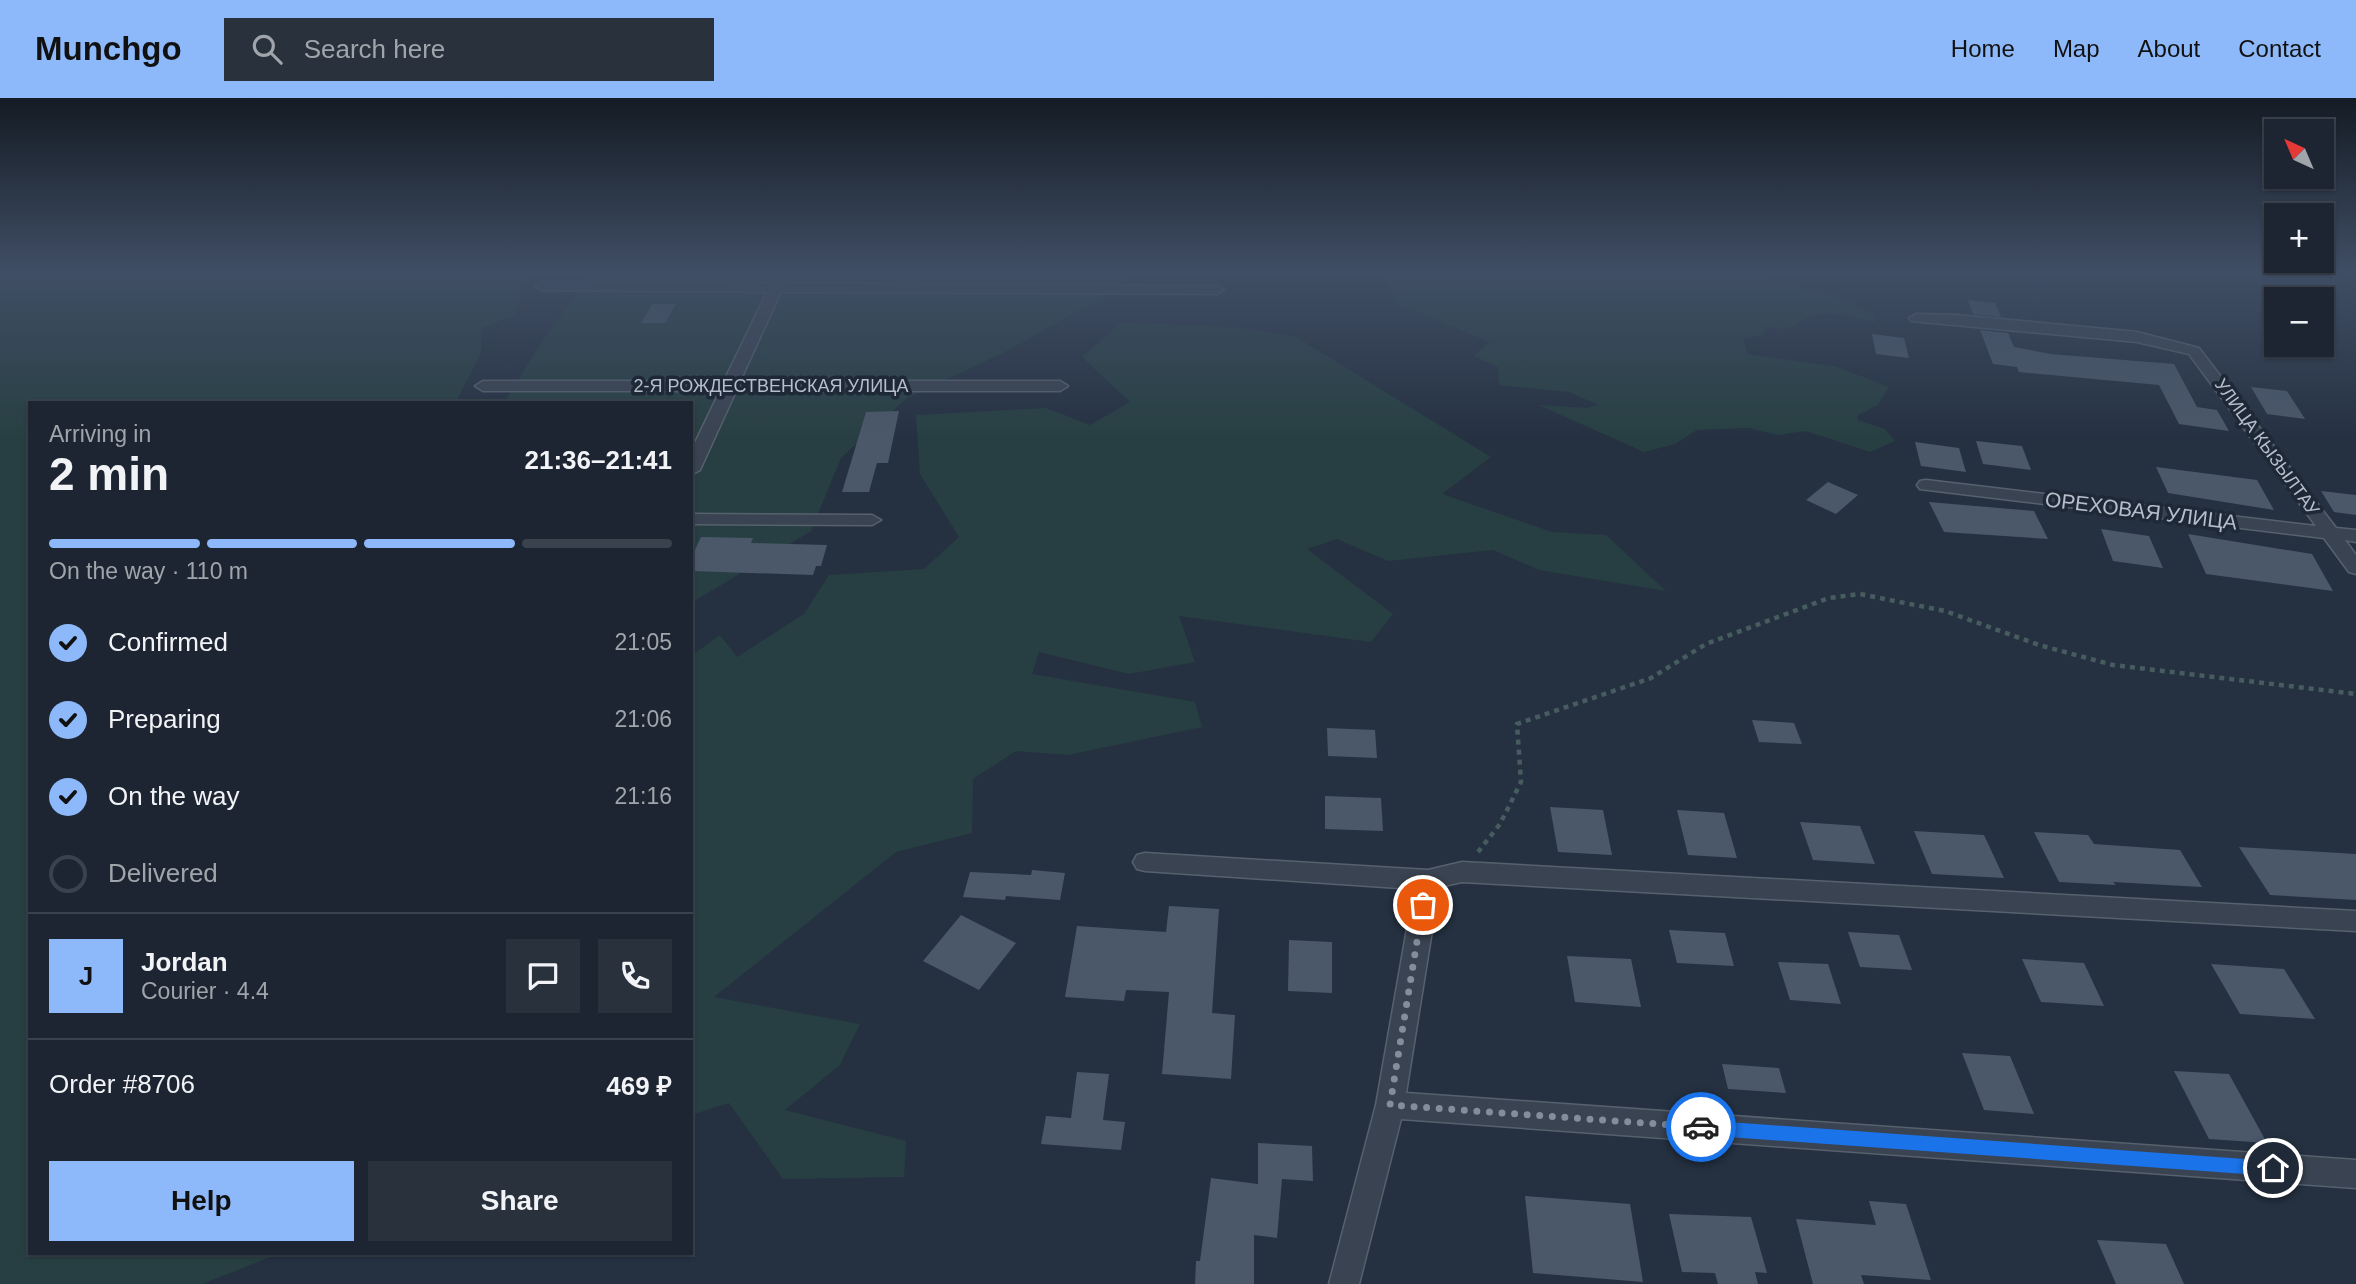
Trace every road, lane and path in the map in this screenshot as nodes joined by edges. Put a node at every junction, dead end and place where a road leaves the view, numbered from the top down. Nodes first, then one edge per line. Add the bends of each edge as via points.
1 (756, 329) edge
2 (2060, 329) edge
3 (483, 386) dead end
4 (730, 386) junction
5 (1060, 386) dead end
6 (693, 466) edge
7 (1926, 485) dead end
8 (693, 519) edge
9 (872, 520) dead end
10 (2330, 533) junction
11 (2356, 536) edge
12 (2356, 568) edge
13 (2356, 694) edge
14 (1145, 862) dead end
15 (1462, 872) junction
16 (1427, 880) junction
17 (2356, 921) edge
18 (1390, 1105) junction
19 (2356, 1174) edge
20 (1344, 1284) edge

1 - 4 street
2 - 10 street, УЛИЦА КЫЗЫЛТАУ via 2137,337 2194,351
3 - 4 street, 2-Я РОЖДЕСТВЕНСКАЯ УЛИЦА
4 - 5 street, 2-Я РОЖДЕСТВЕНСКАЯ УЛИЦА
4 - 6 street
7 - 10 street, ОРЕХОВАЯ УЛИЦА
8 - 9 street
10 - 11 street, ОРЕХОВАЯ УЛИЦА
10 - 12 street, УЛИЦА КЫЗЫЛТАУ
13 - 15 path via 2113,665 2039,645 1945,611 1860,594 1829,598 1706,644 1651,678 1517,724 1521,782 1500,824
14 - 16 street
15 - 16 street
15 - 17 street
16 - 18 street
18 - 19 street
18 - 20 street

